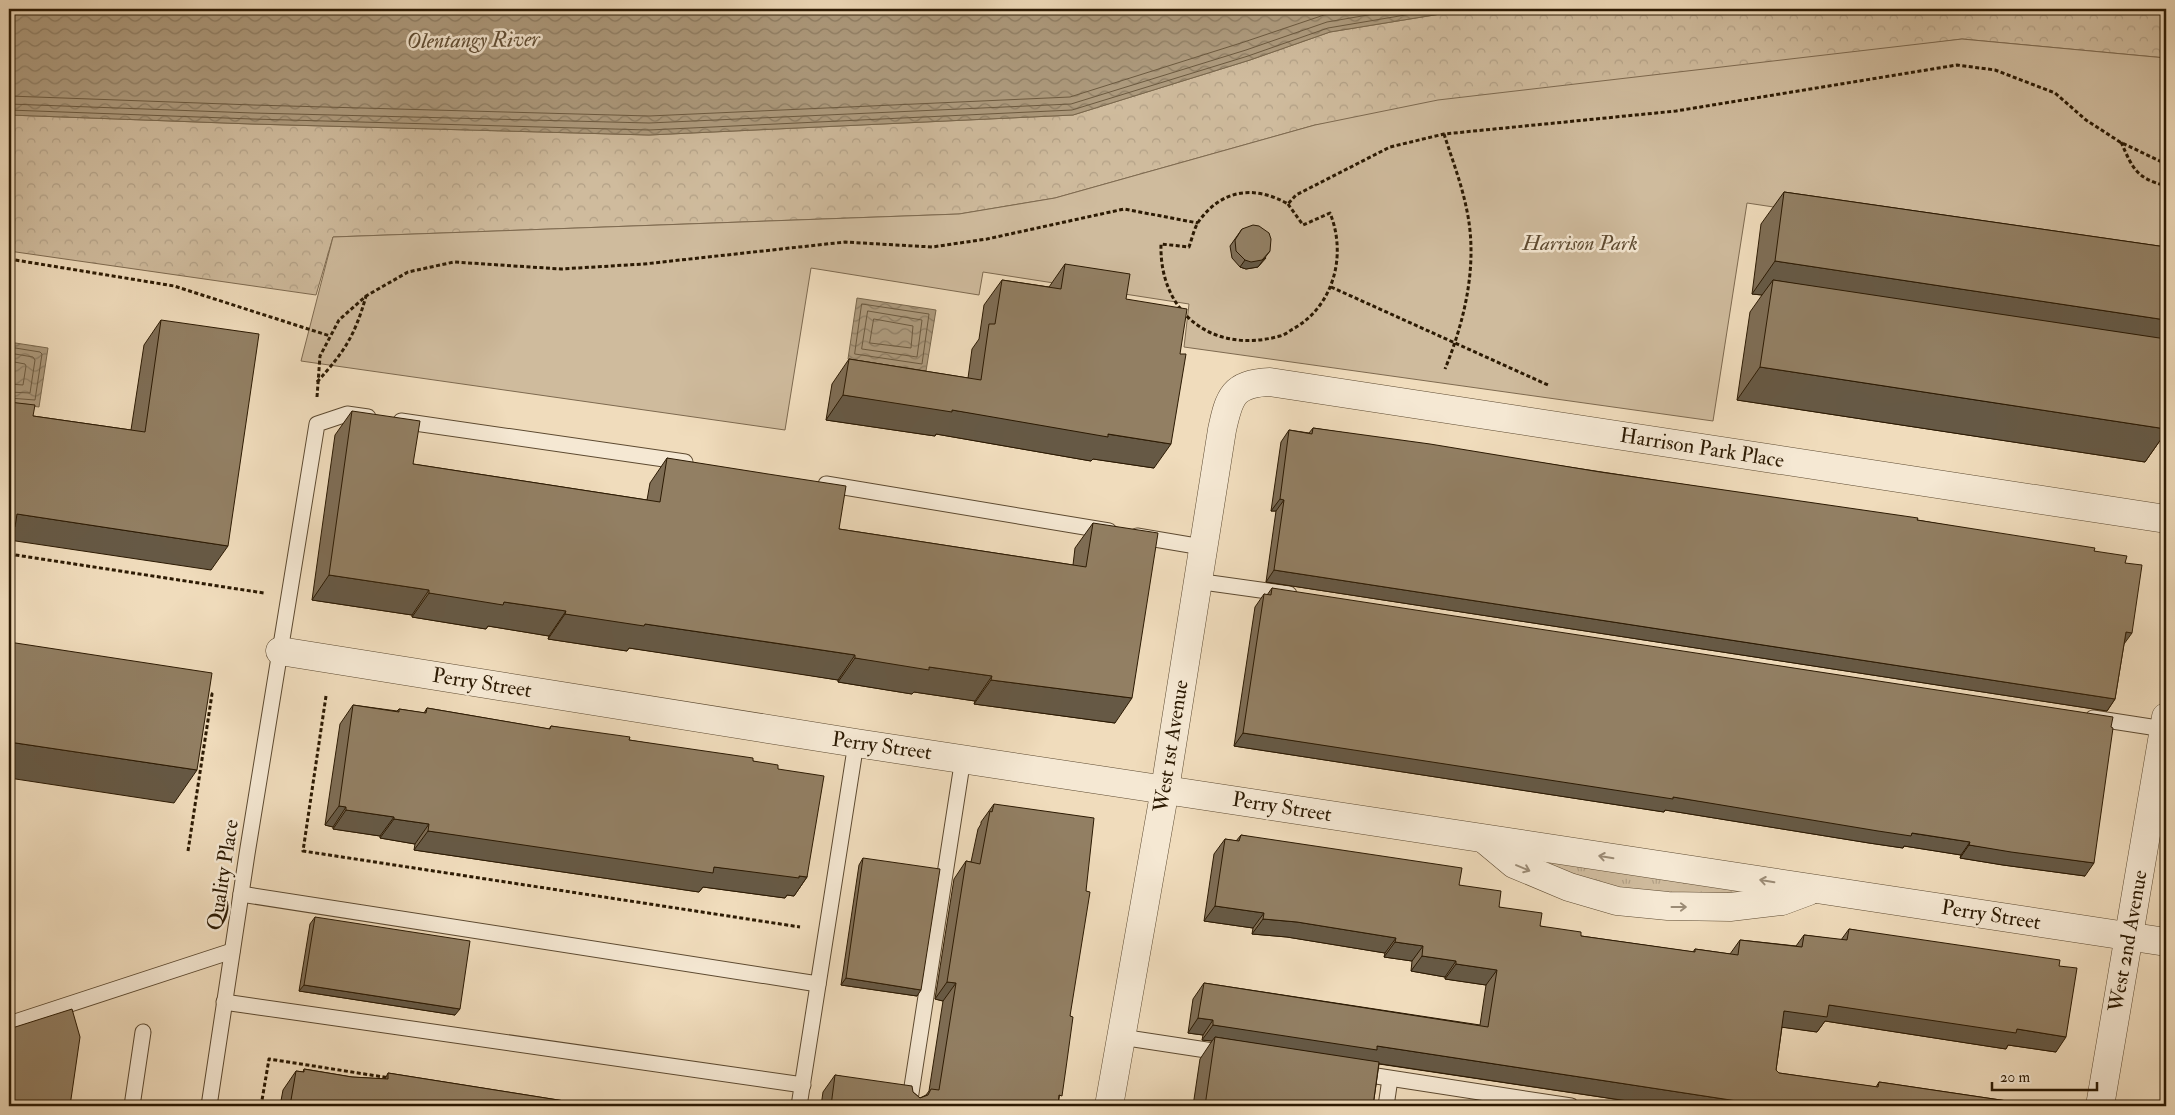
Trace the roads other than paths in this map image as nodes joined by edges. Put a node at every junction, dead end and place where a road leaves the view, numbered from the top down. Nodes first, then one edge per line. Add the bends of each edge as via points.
1 (1238, 389) joint
2 (697, 464) edge
3 (809, 482) edge
4 (2166, 519) edge
5 (1202, 547) junction
6 (1196, 581) junction
7 (1301, 596) edge
8 (280, 651) junction
9 (2078, 716) edge
10 (2165, 723) edge
11 (856, 743) junction
12 (963, 758) junction
13 (1165, 789) junction
14 (1484, 839) junction
15 (1815, 888) junction
16 (241, 894) junction
17 (2129, 936) junction
18 (2166, 942) edge
19 (232, 951) junction
20 (818, 984) junction
21 (224, 1002) junction
22 (9, 1024) edge
23 (143, 1032) dead end
24 (1121, 1037) junction
25 (1243, 1056) edge
26 (1342, 1071) edge
27 (1390, 1078) junction
28 (802, 1085) junction
29 (132, 1106) edge
30 (209, 1106) edge
31 (799, 1106) edge
32 (909, 1106) edge
33 (1109, 1106) edge
34 (1386, 1106) edge
35 (1571, 1106) edge
36 (2100, 1106) edge

1 - 4 street, Harrison Park Place via 1270,382
1 - 5 street, West 1st Avenue via 1227,404
2 - 8 lane, Quality Place via 347,414 317,424
3 - 5 lane
5 - 6 street, West 1st Avenue
6 - 7 lane
6 - 13 street, West 1st Avenue
8 - 11 street, Perry Street
8 - 16 lane, Quality Place
9 - 10 lane
10 - 17 street, West 2nd Avenue
11 - 12 street, Perry Street
11 - 20 lane
12 - 13 street, Perry Street
12 - 32 lane
13 - 14 street, Perry Street
13 - 24 street, West 1st Avenue
15 -> 14 street, Perry Street
14 -> 15 street via 1514,864 1569,888 1617,901 1730,907 1782,901
15 - 17 street, Perry Street
16 - 19 lane, Quality Place
16 - 20 lane
17 - 18 street, Perry Street
17 - 36 street, West 2nd Avenue
19 - 21 lane, Quality Place
19 - 22 lane
20 - 28 lane
21 - 28 lane
21 - 30 lane, Quality Place
23 - 29 lane
24 - 25 lane
24 - 33 street, West 1st Avenue
26 - 27 lane
27 - 34 lane
27 - 35 lane
28 - 31 lane

